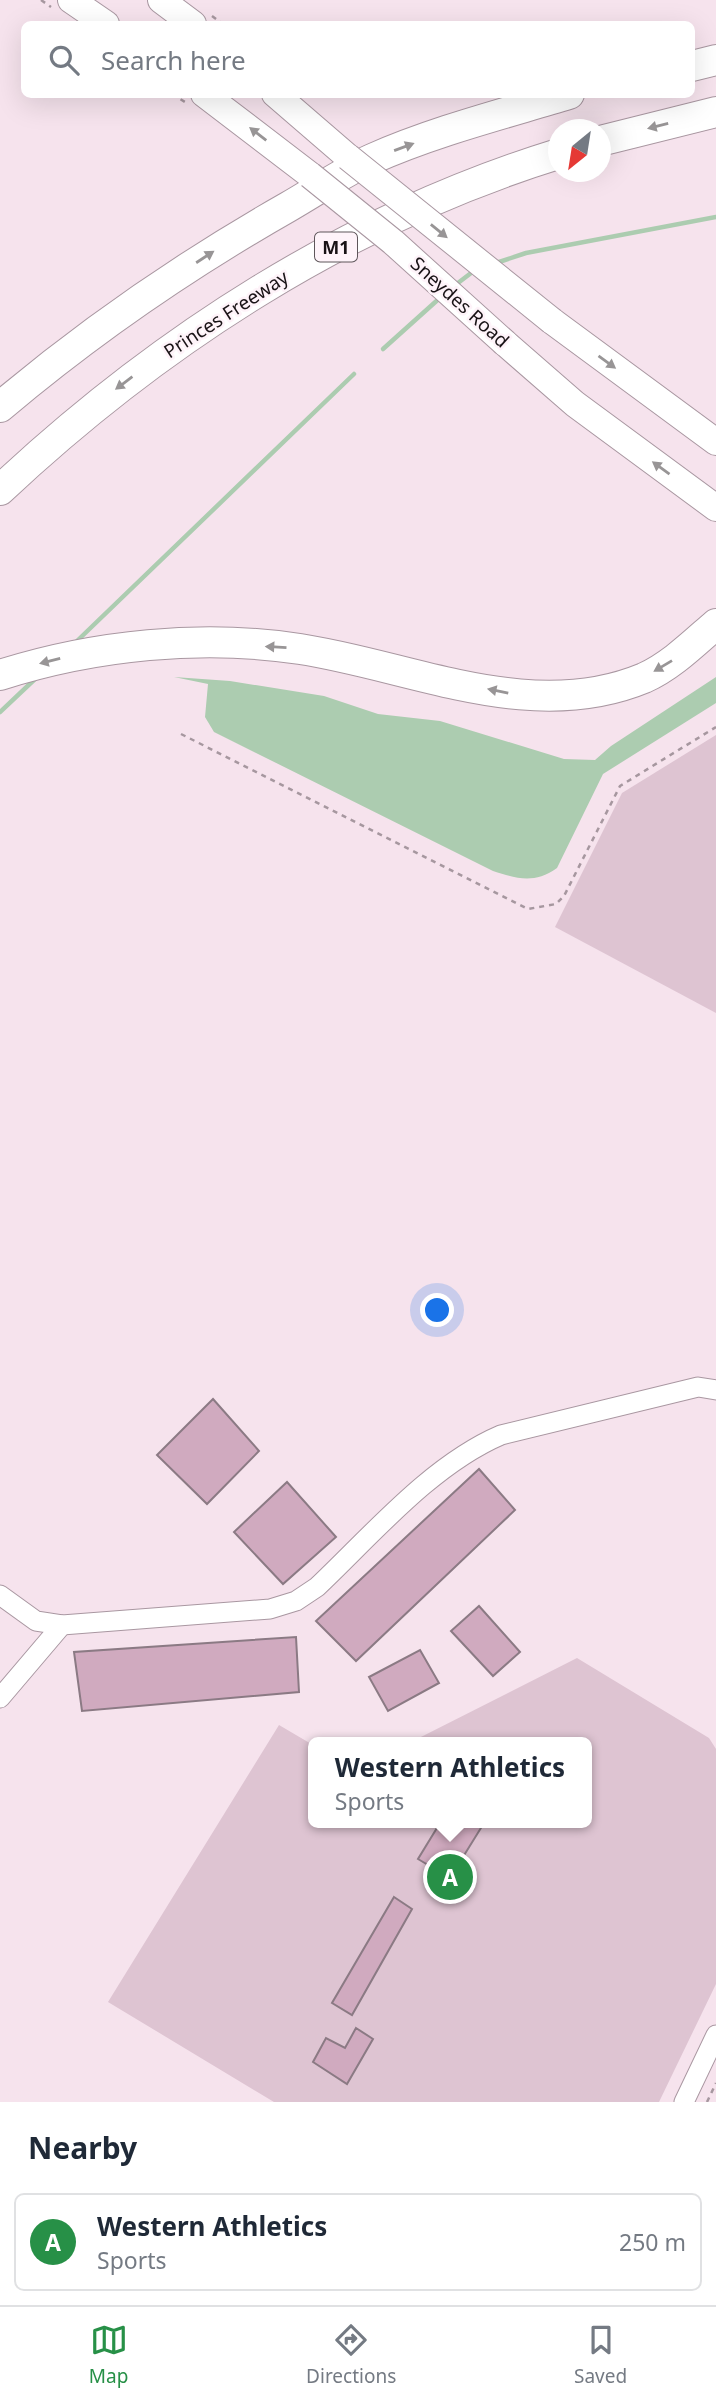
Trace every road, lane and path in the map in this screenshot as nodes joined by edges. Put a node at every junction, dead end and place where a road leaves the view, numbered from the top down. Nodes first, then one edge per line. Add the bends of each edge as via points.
1 (71, 0) edge
2 (161, 0) edge
3 (102, 21) edge
4 (189, 21) edge
5 (716, 60) edge
6 (695, 64) edge
7 (209, 98) edge
8 (280, 98) edge
9 (555, 98) edge
10 (716, 112) edge
11 (611, 138) edge
12 (548, 157) edge
13 (0, 407) edge
14 (716, 442) edge
15 (0, 490) edge
16 (716, 508) edge
17 (716, 624) edge
18 (0, 675) edge
19 (716, 727) edge
20 (181, 734) dead end
21 (716, 1390) edge
22 (0, 1595) edge
23 (62, 1625) junction
24 (0, 1698) edge
25 (716, 2035) edge
26 (716, 2083) edge
27 (684, 2102) edge
28 (707, 2102) edge

1 - 3 main road
2 - 4 main road
5 - 6 highway
16 -> 7 main road, Sneydes Road, bridge via 575,404 393,242
8 -> 14 main road, Sneydes Road, bridge via 552,321
13 -> 9 highway via 68,350 148,293 370,160
10 -> 11 highway
12 -> 15 highway, Princes Freeway / M1 via 391,217 285,276 179,342 101,401
17 -> 18 highway via 678,657 644,677 566,697 524,697 299,649 238,645 133,645
19 - 20 path via 626,780 613,796 565,896 555,904 528,909
21 - 23 street via 698,1387 501,1435 470,1448 296,1601 270,1609
22 - 23 street via 36,1621
23 - 24 street
25 - 27 street
26 - 28 path

